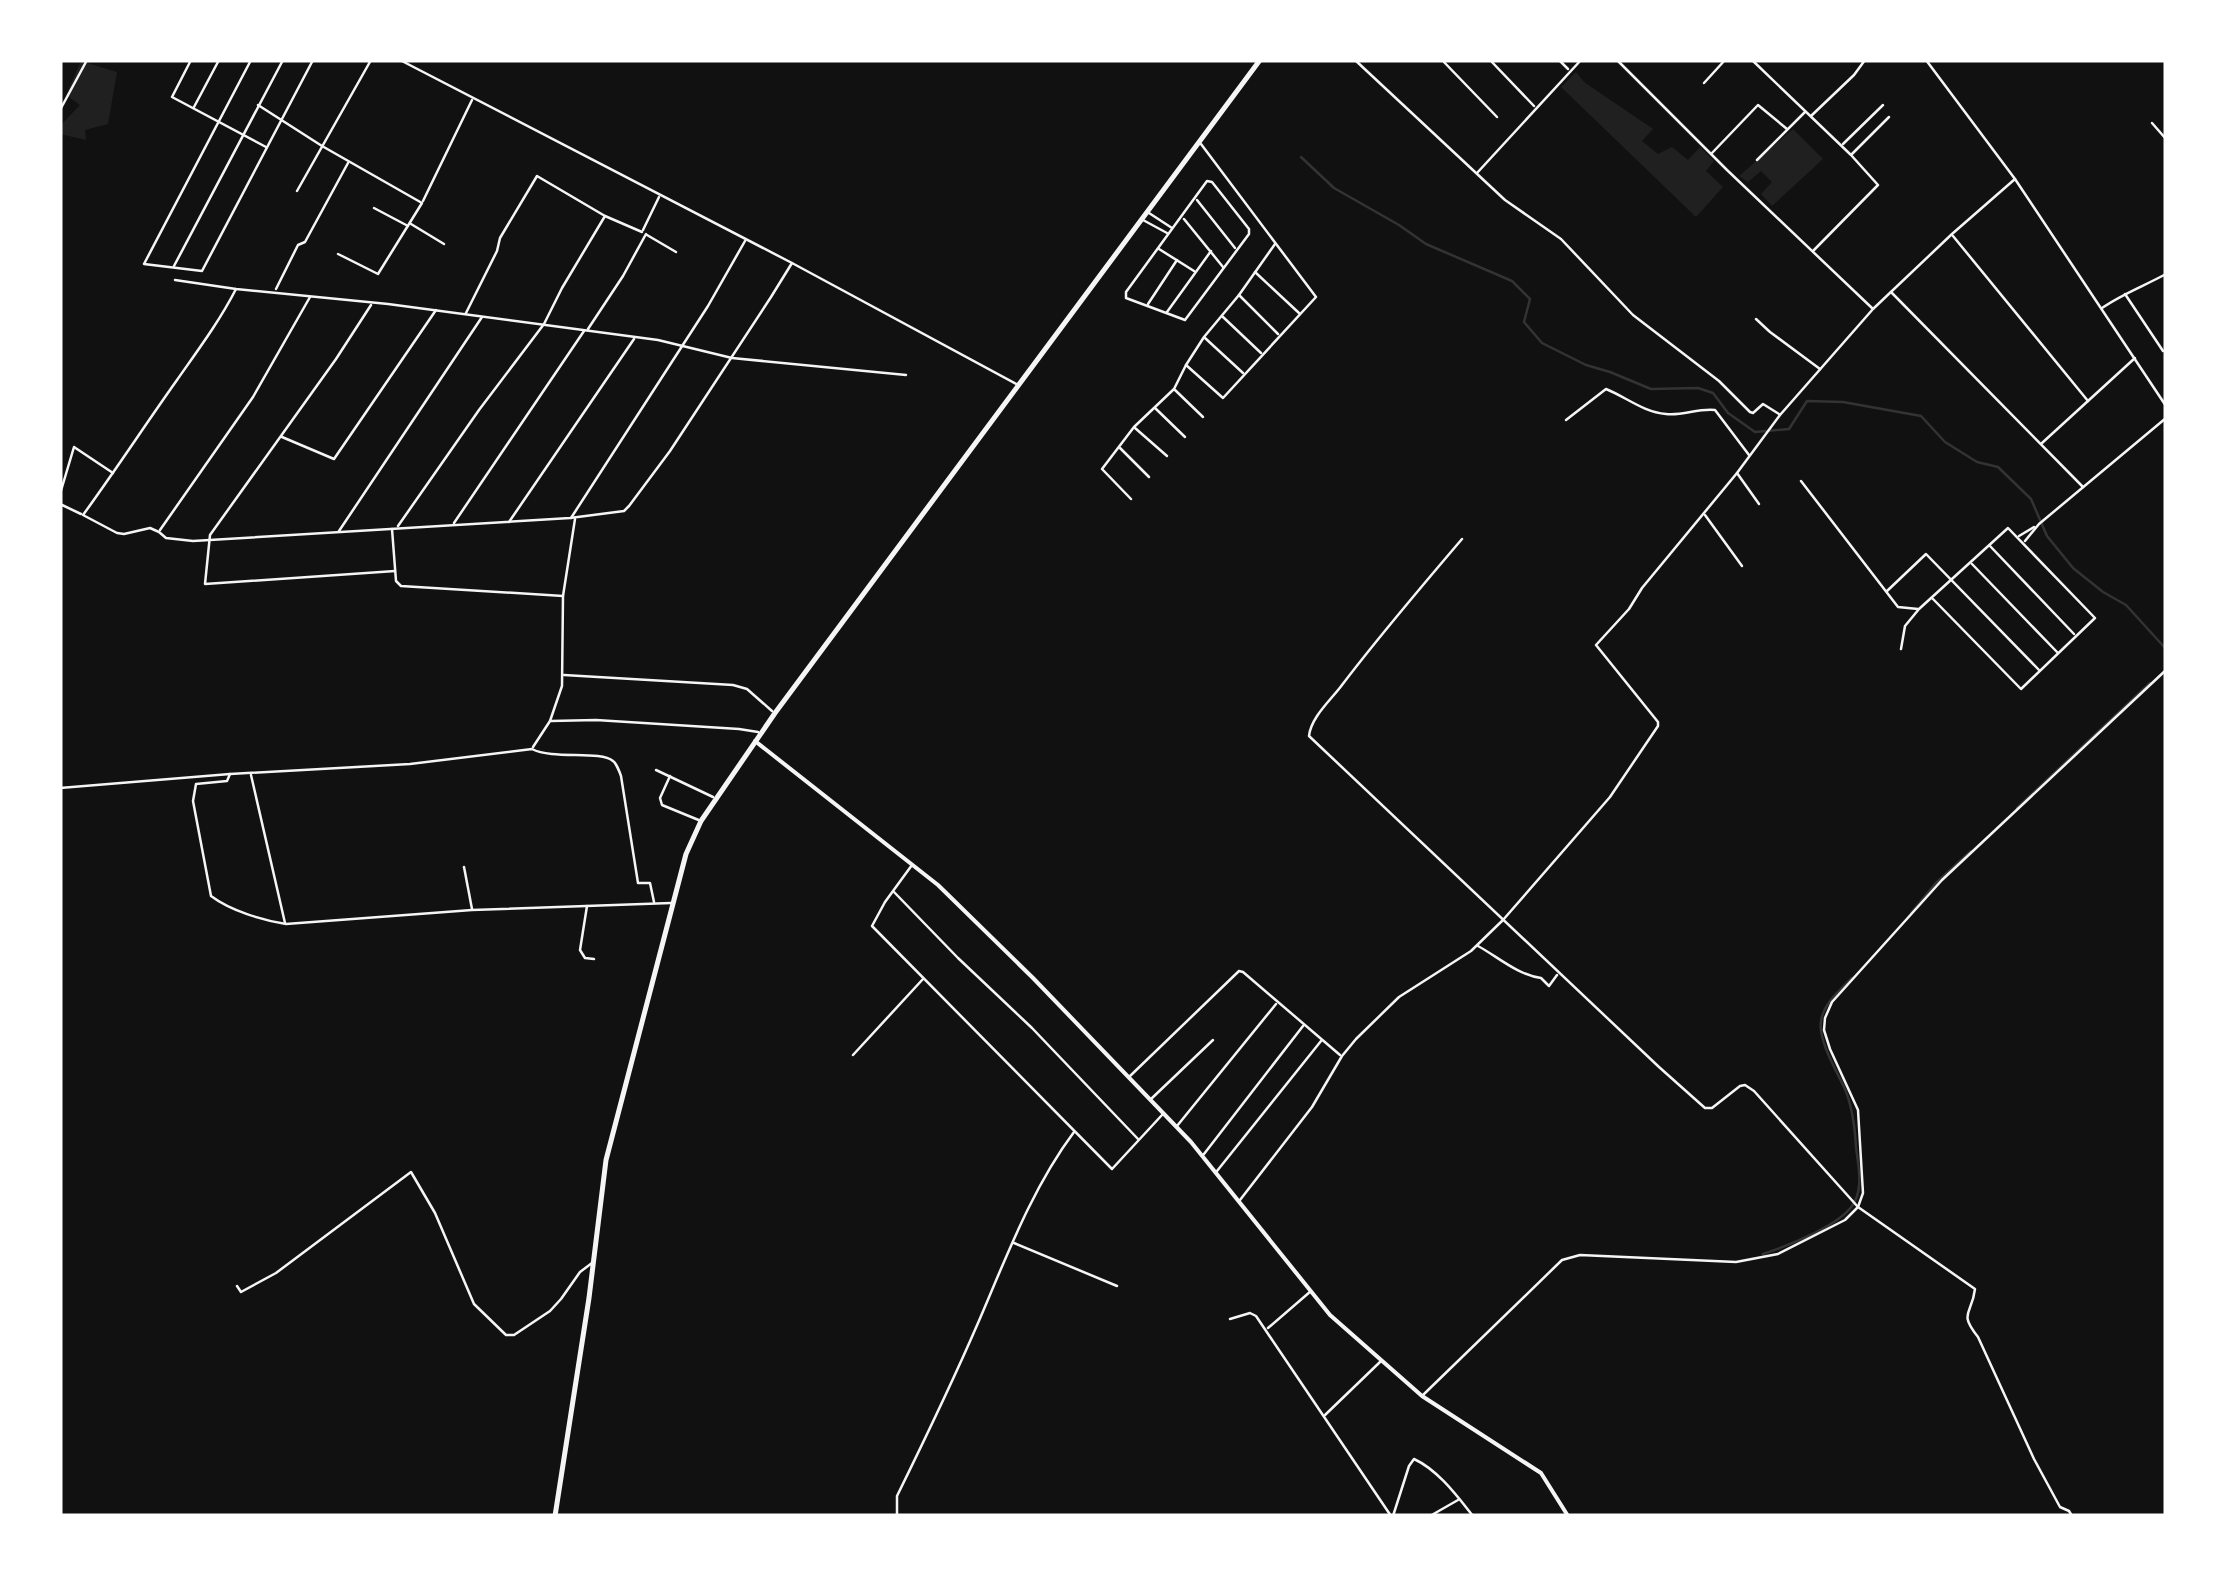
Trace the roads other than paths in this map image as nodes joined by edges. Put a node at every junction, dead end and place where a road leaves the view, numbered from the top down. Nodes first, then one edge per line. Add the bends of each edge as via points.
1 (86, 60) edge
2 (190, 60) edge
3 (219, 60) edge
4 (250, 60) edge
5 (283, 60) edge
6 (313, 60) edge
7 (372, 60) edge
8 (400, 60) edge
9 (1260, 60) edge
10 (1356, 60) edge
11 (1442, 60) edge
12 (1490, 60) edge
13 (1558, 60) edge
14 (1582, 60) edge
15 (1617, 60) edge
16 (1726, 60) edge
17 (1752, 60) edge
18 (1866, 60) edge
19 (1926, 60) edge
20 (1571, 72) junction
21 (1704, 83) dead end
22 (473, 99) junction
23 (1883, 104) dead end
24 (258, 106) junction
25 (1535, 108) junction
26 (194, 109) junction
27 (60, 110) edge
28 (1804, 112) junction
29 (1497, 117) dead end
30 (1810, 117) junction
31 (1889, 117) dead end
32 (281, 120) junction
33 (218, 122) junction
34 (2152, 123) dead end
35 (2166, 125) edge
36 (1787, 129) junction
37 (2160, 131) junction
38 (242, 135) junction
39 (2166, 139) edge
40 (1199, 142) junction
41 (322, 146) junction
42 (1842, 146) junction
43 (267, 148) junction
44 (1711, 154) junction
45 (1851, 155) junction
46 (1757, 160) dead end
47 (349, 162) junction
48 (1476, 174) junction
49 (2015, 178) junction
50 (297, 192) dead end
51 (660, 195) junction
52 (1195, 198) junction
53 (422, 202) junction
54 (374, 208) dead end
55 (1148, 212) junction
56 (605, 216) junction
57 (1182, 217) junction
58 (1142, 219) junction
59 (409, 225) junction
60 (1173, 229) junction
61 (644, 233) junction
62 (1169, 234) junction
63 (1952, 234) junction
64 (746, 240) junction
65 (444, 244) dead end
66 (1275, 244) junction
67 (1158, 248) junction
68 (1236, 250) junction
69 (1210, 251) junction
70 (676, 252) dead end
71 (1812, 252) junction
72 (338, 254) dead end
73 (1177, 260) junction
74 (792, 262) junction
75 (1224, 268) junction
76 (173, 269) junction
77 (1196, 272) junction
78 (1255, 272) junction
79 (2166, 274) edge
80 (175, 280) dead end
81 (236, 289) junction
82 (1890, 291) junction
83 (276, 292) junction
84 (2124, 293) junction
85 (1239, 294) junction
86 (310, 296) junction
87 (372, 304) junction
88 (1147, 306) junction
89 (2102, 308) junction
90 (1873, 309) junction
91 (436, 310) junction
92 (466, 314) junction
93 (1166, 314) junction
94 (1300, 314) junction
95 (483, 316) junction
96 (1222, 316) junction
97 (1756, 319) dead end
98 (544, 324) junction
99 (586, 330) junction
100 (1279, 335) junction
101 (1204, 337) junction
102 (635, 338) junction
103 (682, 346) junction
104 (2163, 351) dead end
105 (1262, 354) junction
106 (732, 358) junction
107 (2135, 358) junction
108 (1186, 365) junction
109 (1821, 370) junction
110 (1244, 374) junction
111 (906, 375) dead end
112 (1019, 385) junction
113 (1174, 390) junction
114 (2166, 393) edge
115 (2160, 396) junction
116 (2088, 401) junction
117 (2166, 406) edge
118 (1154, 407) junction
119 (1780, 415) junction
120 (1203, 417) dead end
121 (2166, 418) edge
122 (1566, 420) dead end
123 (1134, 426) junction
124 (280, 436) junction
125 (1185, 436) dead end
126 (66, 442) dead end
127 (2041, 444) junction
128 (74, 447) junction
129 (1118, 447) junction
130 (1167, 456) dead end
131 (1750, 456) junction
132 (113, 473) junction
133 (1737, 473) junction
134 (1150, 477) dead end
135 (1800, 480) dead end
136 (2083, 487) junction
137 (60, 494) edge
138 (1132, 500) dead end
139 (60, 504) edge
140 (1759, 504) dead end
141 (1704, 514) junction
142 (84, 515) junction
143 (573, 518) junction
144 (509, 522) junction
145 (2039, 524) junction
146 (453, 525) junction
147 (394, 528) junction
148 (339, 531) junction
149 (159, 532) junction
150 (2018, 536) junction
151 (1462, 539) dead end
152 (208, 540) junction
153 (2024, 542) junction
154 (1990, 546) junction
155 (1971, 563) junction
156 (1742, 566) dead end
157 (395, 571) junction
158 (1951, 581) junction
159 (1887, 591) junction
160 (563, 596) junction
161 (1932, 599) junction
162 (1920, 609) junction
163 (2076, 635) junction
164 (1902, 649) dead end
165 (2058, 652) junction
166 (2166, 670) edge
167 (2040, 671) junction
168 (563, 674) junction
169 (775, 713) junction
170 (550, 721) junction
171 (760, 733) junction
172 (755, 740) junction
173 (532, 748) junction
174 (656, 770) dead end
175 (250, 772) junction
176 (230, 774) junction
177 (670, 776) junction
178 (60, 788) edge
179 (716, 799) junction
180 (701, 821) junction
181 (913, 864) junction
182 (464, 866) dead end
183 (893, 890) junction
184 (654, 902) junction
185 (673, 903) junction
186 (587, 904) junction
187 (472, 910) junction
188 (1503, 920) junction
189 (286, 924) junction
190 (1476, 946) junction
191 (594, 960) dead end
192 (1559, 973) junction
193 (925, 977) junction
194 (1277, 1003) junction
195 (1304, 1025) junction
196 (1213, 1040) dead end
197 (1322, 1040) junction
198 (853, 1055) dead end
199 (1342, 1056) junction
200 (1129, 1077) junction
201 (1151, 1099) junction
202 (1164, 1113) junction
203 (1176, 1126) junction
204 (1075, 1130) junction
205 (1140, 1140) junction
206 (1203, 1156) junction
207 (1216, 1172) junction
208 (1239, 1201) junction
209 (1858, 1207) junction
210 (1014, 1243) junction
211 (593, 1262) junction
212 (238, 1286) dead end
213 (1117, 1286) dead end
214 (1311, 1291) junction
215 (1230, 1319) dead end
216 (1267, 1329) junction
217 (1380, 1361) junction
218 (1422, 1396) junction
219 (1324, 1415) junction
220 (1459, 1499) junction
221 (555, 1516) edge
222 (897, 1516) edge
223 (1392, 1516) edge
224 (1430, 1516) edge
225 (1473, 1516) edge
226 (1568, 1516) edge
227 (2072, 1516) edge

1 - 27 street
2 - 26 street via 172,97
3 - 26 street
4 - 33 street
5 - 24 street
6 - 32 street
7 - 41 street
8 - 22 street
9 - 40 main road
10 - 48 street
11 - 29 street
12 - 25 street
13 - 20 street
14 - 20 street
15 - 44 street
16 - 21 street
17 - 28 street
18 - 30 street
19 - 49 street
20 - 25 street
22 - 51 street
22 - 53 street
23 - 42 street
24 - 32 street
24 - 38 street
25 - 48 street
26 - 33 street
28 - 30 street
28 - 36 street
30 - 42 street
31 - 45 street
32 - 41 street
32 - 43 street
33 - 38 street
33 - 76 street via 144,264
34 - 37 street
35 - 37 street
36 - 44 street via 1758,106
36 - 46 street
37 - 39 street
38 - 43 street
38 - 76 street
40 - 55 main road
40 - 66 street
41 - 47 street
41 - 50 street
42 - 45 street
43 - 76 street via 202,271
44 - 71 street
45 - 71 street via 1878,185
47 - 53 street
47 - 83 street
48 - 119 street via 1561,239 1632,315 1750,412 1763,404
49 - 63 street
49 - 89 street
51 - 61 street
51 - 64 street
52 - 57 street
52 - 68 street
52 - 68 street via 1212,182 1249,229
53 - 59 street
54 - 59 street
55 - 58 main road
55 - 60 street
56 - 61 street
56 - 92 street via 537,176
56 - 98 street
57 - 60 street
57 - 69 street
58 - 62 street
58 - 112 main road
59 - 65 street
59 - 72 street via 378,274
60 - 62 street
61 - 70 street
61 - 99 street
62 - 67 street
63 - 82 street
63 - 116 street
64 - 74 street
64 - 103 street
66 - 78 street
66 - 94 street via 1316,297
67 - 73 street
67 - 88 street via 1125,296
68 - 75 street
69 - 75 street
69 - 77 street
71 - 90 street
73 - 77 street
73 - 88 street
74 - 106 street
74 - 112 street
75 - 93 street via 1187,318
77 - 93 street
78 - 85 street
78 - 94 street
79 - 84 street
80 - 81 street
81 - 83 street
81 - 132 street
82 - 90 street
82 - 127 street
83 - 86 street
84 - 89 street
84 - 104 street
85 - 96 street
85 - 100 street
86 - 87 street
86 - 149 street via 253,397
87 - 91 street
87 - 124 street
88 - 93 street
89 - 107 street
90 - 109 street
91 - 92 street
91 - 124 street via 334,458
92 - 95 street
94 - 100 street
95 - 98 street
95 - 148 street
96 - 101 street
96 - 105 street
97 - 109 street
98 - 99 street
98 - 147 street
99 - 102 street
99 - 146 street
100 - 105 street
101 - 108 street
101 - 110 street
102 - 103 street
102 - 144 street
103 - 106 street
103 - 143 street
105 - 110 street
106 - 111 street
106 - 143 street via 630,506
107 - 115 street
107 - 116 street
108 - 110 street via 1223,398
108 - 113 street
109 - 119 street
112 - 169 main road
113 - 118 street
113 - 120 street
114 - 115 street
115 - 117 street
116 - 127 street
118 - 123 street
118 - 125 street
119 - 131 street
121 - 136 street
122 - 131 street via 1606,388 1651,412 1715,410
123 - 129 street
123 - 130 street
124 - 152 street
126 - 128 street
127 - 136 street
128 - 132 street
128 - 137 street
129 - 134 street
129 - 138 street via 1102,469
131 - 133 street
132 - 142 street
133 - 140 street
133 - 141 street
135 - 159 street
136 - 145 street
139 - 142 street
141 - 156 street
141 - 188 street via 1596,645 1658,726 1610,796
142 - 149 street via 124,534
143 - 144 street
143 - 160 street
144 - 146 street
145 - 150 street
145 - 153 street
146 - 147 street
147 - 148 street
147 - 157 street
148 - 152 street
149 - 152 street
150 - 153 street
150 - 154 street via 2008,528
151 - 188 street via 1397,614 1308,736
152 - 157 street via 205,584
153 - 163 street via 2095,618
154 - 155 street
154 - 163 street
155 - 158 street
155 - 165 street
157 - 160 street via 400,586
158 - 159 street via 1926,554
158 - 161 street
158 - 167 street
159 - 162 street via 1898,608
160 - 168 street
161 - 162 street
161 - 167 street via 2021,689
162 - 164 street via 1905,626
163 - 165 street
165 - 167 street
166 - 209 street via 1942,880 1832,1002 1824,1030 1858,1110
168 - 169 street via 733,685
168 - 170 street
169 - 171 main road
170 - 171 street
170 - 173 street
171 - 172 main road
172 - 179 main road
172 - 181 street
173 - 175 street via 410,764
173 - 184 street via 615,763 638,883 650,884
174 - 177 street
175 - 176 street
175 - 189 street
176 - 178 street
176 - 189 street via 228,781 194,788 212,896
177 - 179 street
177 - 180 street via 662,805
179 - 180 main road
180 - 185 main road
181 - 183 street
181 - 200 street
182 - 187 street
183 - 193 street via 872,926
183 - 205 street
184 - 185 street
184 - 186 street
185 - 211 main road via 606,1160
186 - 187 street
186 - 191 street via 580,950
187 - 189 street
188 - 190 street
188 - 192 street
190 - 192 street via 1549,986
190 - 199 street via 1399,997
192 - 209 street via 1706,1108 1740,1086 1754,1091
193 - 198 street
193 - 204 street
194 - 195 street
194 - 200 street via 1236,973
194 - 203 street
195 - 197 street
195 - 206 street
196 - 201 street
197 - 199 street
197 - 207 street
199 - 208 street via 1312,1107
200 - 201 street
201 - 202 street
202 - 203 street
202 - 205 street
203 - 206 street
204 - 205 street via 1112,1168
204 - 210 street
206 - 207 street
207 - 208 street
208 - 214 street
209 - 218 street via 1778,1254 1736,1262 1562,1260
209 - 227 street via 1975,1288 1967,1323 2060,1507
210 - 213 street
210 - 222 street via 897,1496
211 - 212 street via 550,1312 506,1335 474,1304 411,1172 276,1274 241,1292
211 - 221 main road
214 - 216 street
214 - 217 street
215 - 216 street via 1253,1314
216 - 219 street
217 - 218 street
217 - 219 street
218 - 226 street via 1541,1473
219 - 223 street
220 - 223 street via 1414,1459
220 - 224 street
220 - 225 street

